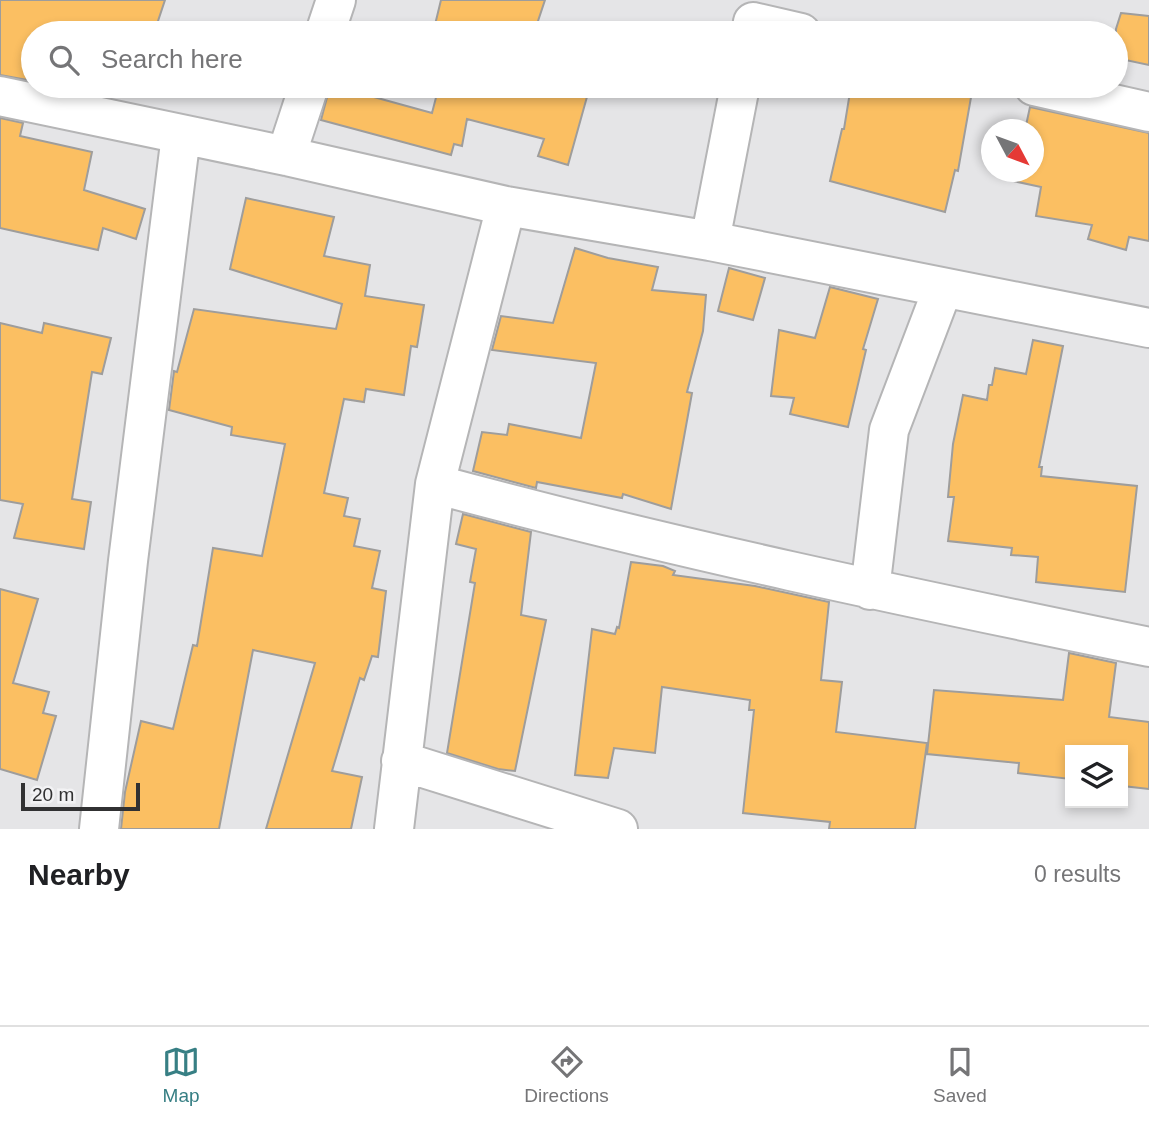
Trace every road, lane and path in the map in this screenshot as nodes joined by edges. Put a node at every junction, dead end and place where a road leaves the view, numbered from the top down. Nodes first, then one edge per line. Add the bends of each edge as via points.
1 (336, 0) edge
2 (330, 21) edge
3 (0, 96) edge
4 (305, 98) edge
5 (738, 98) edge
6 (1087, 98) edge
7 (1149, 112) edge
8 (181, 135) junction
9 (286, 156) junction
10 (506, 206) junction
11 (710, 241) junction
12 (943, 288) junction
13 (1149, 328) edge
14 (435, 484) junction
15 (870, 590) junction
16 (1149, 647) edge
17 (401, 761) junction
18 (99, 829) edge
19 (394, 829) edge
20 (618, 829) edge

1 - 2 street
3 - 8 street
4 - 9 street
5 - 11 street
6 - 7 street
8 - 9 street
8 - 18 street
9 - 10 street
10 - 11 street
10 - 14 street
11 - 12 street
12 - 13 street
12 - 15 street via 889,430
14 - 15 street via 579,523
14 - 17 street
15 - 16 street
17 - 19 street
17 - 20 street

